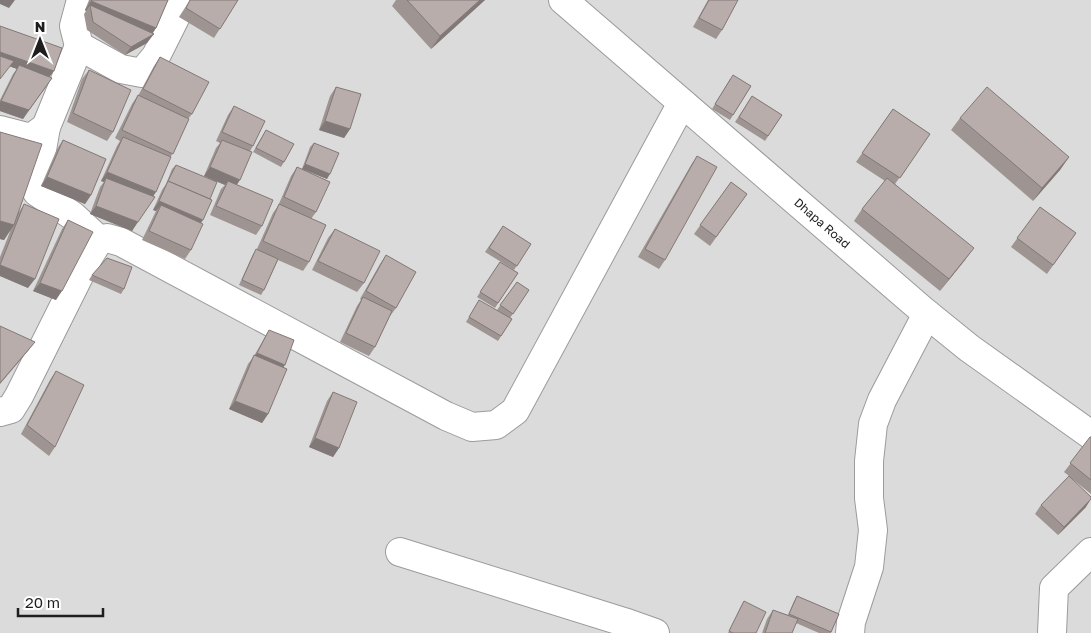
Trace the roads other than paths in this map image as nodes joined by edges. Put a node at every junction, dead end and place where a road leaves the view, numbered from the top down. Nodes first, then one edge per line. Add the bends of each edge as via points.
1 (81, 0) edge
2 (184, 0) edge
3 (563, 0) edge
4 (79, 46) junction
5 (682, 103) junction
6 (46, 127) junction
7 (0, 130) edge
8 (99, 240) junction
9 (927, 314) junction
10 (0, 412) edge
11 (1091, 435) edge
12 (400, 552) dead end
13 (1091, 552) edge
14 (655, 633) edge
15 (850, 633) edge
16 (1052, 633) edge

1 - 4 street via 74,26
2 - 4 street via 156,56 142,73 121,69
3 - 5 street, Dhapa Road
4 - 6 street
5 - 8 street via 515,411 496,424 472,427 446,416 121,242 106,238
5 - 9 street, Dhapa Road
6 - 7 street via 31,138
6 - 8 street via 37,192 73,216
8 - 10 street via 19,396 11,409
9 - 11 street, Dhapa Road via 968,348
9 - 15 street via 873,424 869,461 873,530 869,567
12 - 14 street
13 - 16 street via 1054,588

